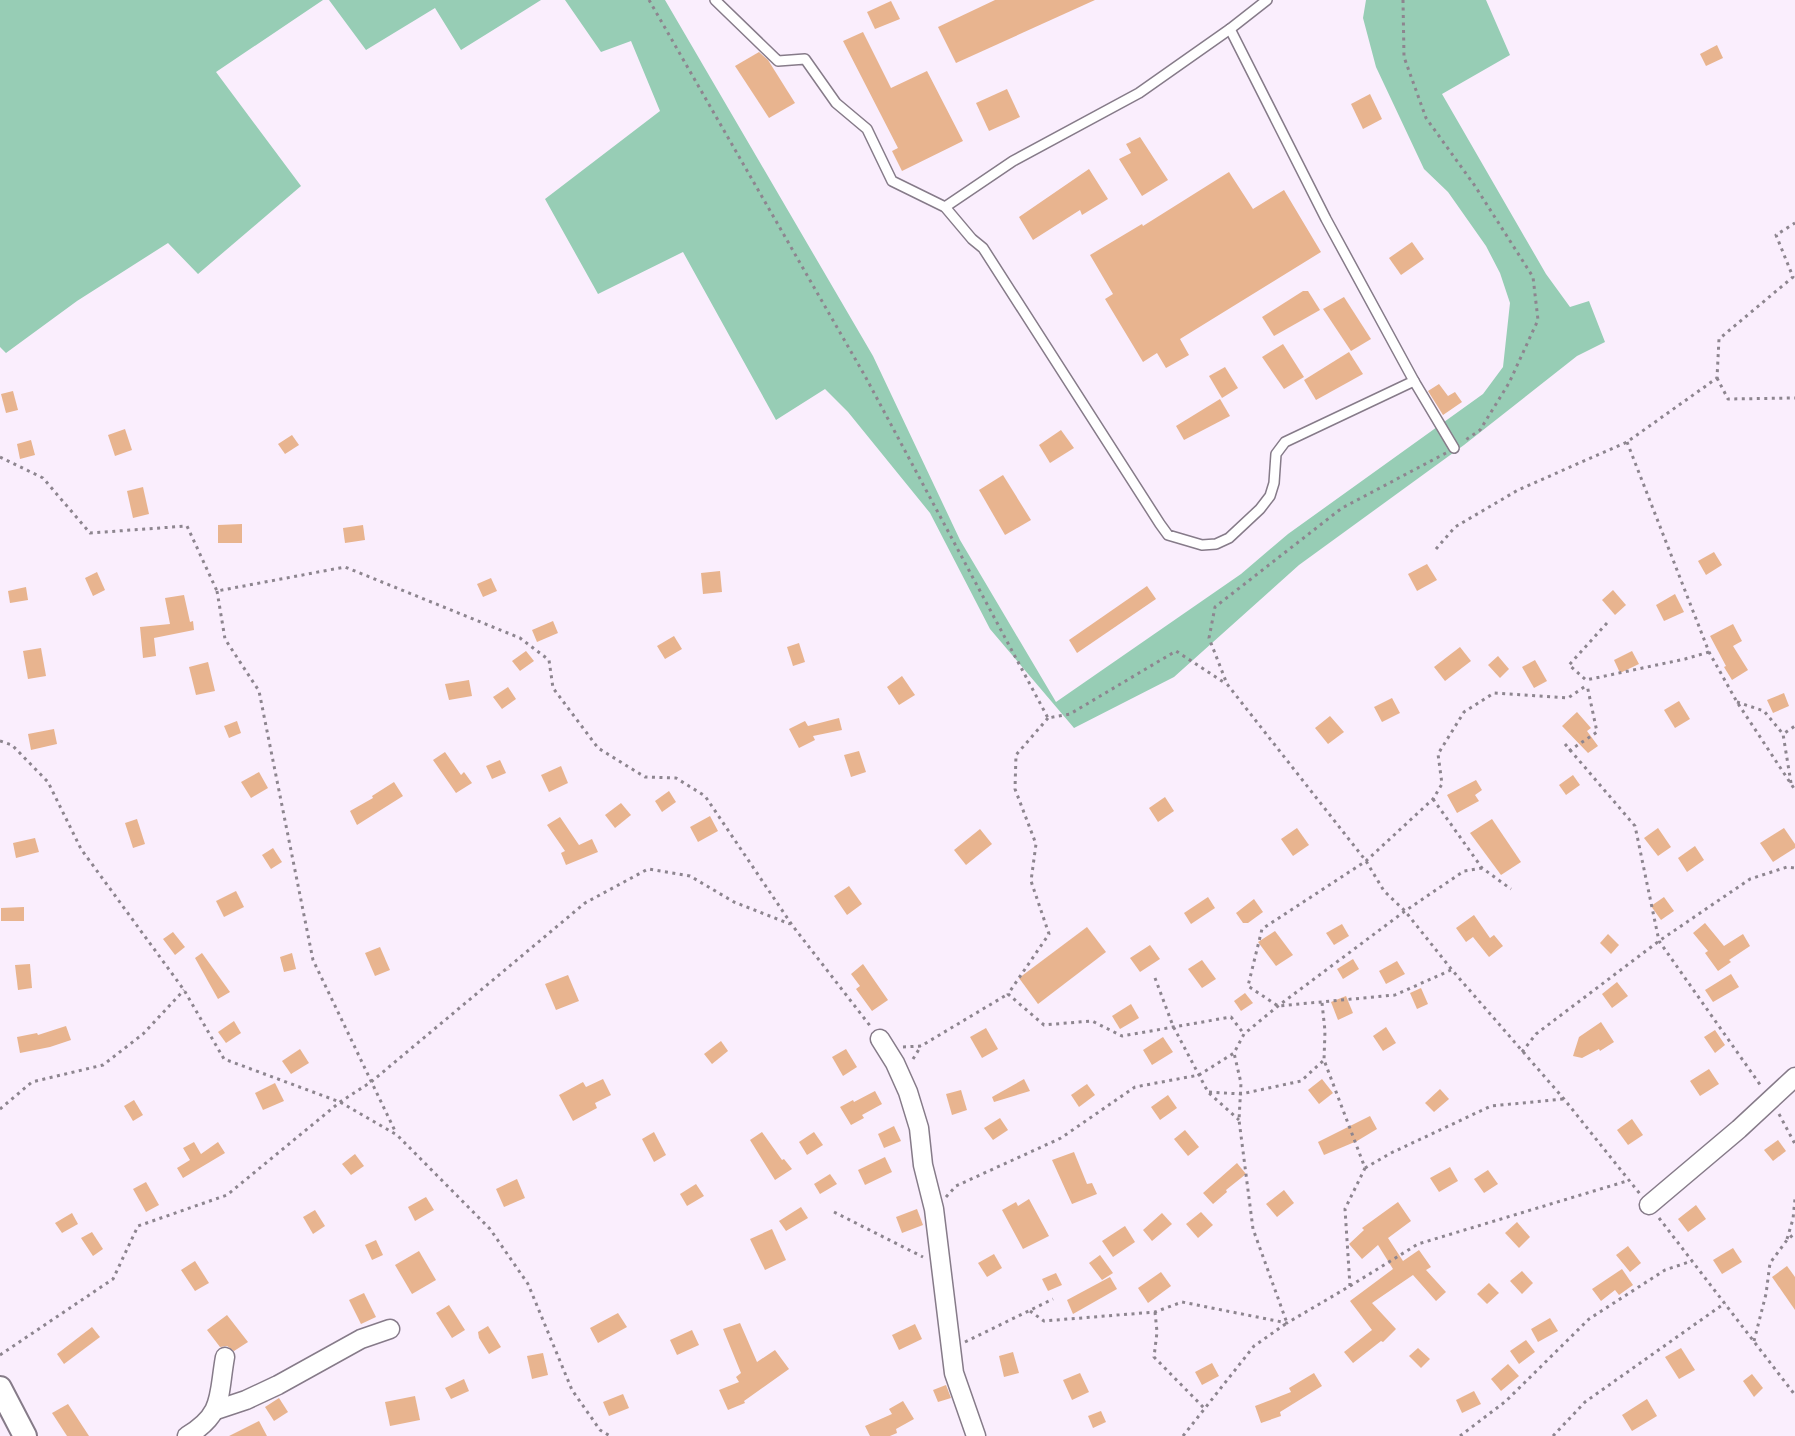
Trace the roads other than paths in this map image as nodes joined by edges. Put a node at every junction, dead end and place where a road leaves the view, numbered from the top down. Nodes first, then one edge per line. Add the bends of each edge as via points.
1 (715, 0) edge
2 (1267, 0) edge
3 (1230, 29) junction
4 (945, 207) junction
5 (1414, 381) junction
6 (1454, 448) road end
7 (880, 1039) road end
8 (1795, 1077) edge
9 (1649, 1205) road end
10 (390, 1329) dead end
11 (225, 1357) dead end
12 (0, 1388) edge
13 (216, 1410) junction
14 (25, 1436) edge
15 (187, 1436) edge
16 (976, 1436) edge

1 - 4 lane via 778,61 805,59 836,103 867,129 892,181
2 - 3 lane
3 - 4 lane via 1139,93 1013,161
3 - 5 lane
4 - 5 lane via 983,248 1168,535 1202,545 1229,538 1270,496 1276,454 1285,442
5 - 6 lane
7 - 16 street via 895,1063 920,1128 943,1269 954,1373
8 - 9 street
10 - 13 street via 361,1339 268,1390
11 - 13 street
12 - 14 street
13 - 15 street via 208,1422

